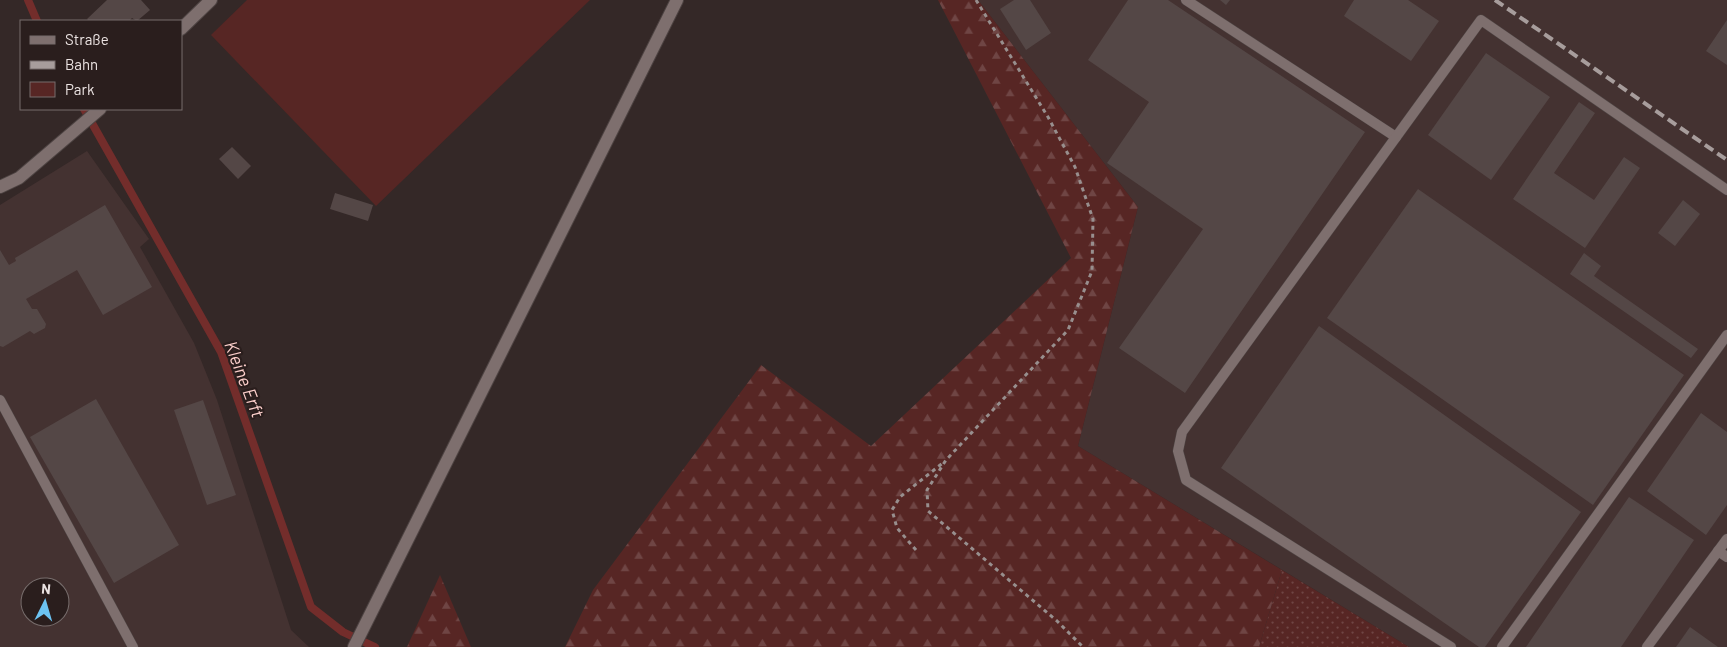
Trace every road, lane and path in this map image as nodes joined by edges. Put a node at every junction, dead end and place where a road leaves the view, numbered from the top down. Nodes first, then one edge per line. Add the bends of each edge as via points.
1 (211, 0) edge
2 (677, 0) edge
3 (976, 0) edge
4 (1186, 0) edge
5 (182, 28) edge
6 (99, 110) edge
7 (1396, 138) junction
8 (0, 188) edge
9 (1727, 190) edge
10 (1727, 335) edge
11 (0, 400) edge
12 (946, 460) junction
13 (1727, 538) edge
14 (916, 550) dead end
15 (1718, 551) junction
16 (1727, 557) edge
17 (133, 647) edge
18 (354, 647) edge
19 (1083, 647) edge
20 (1452, 647) edge
21 (1502, 647) edge
22 (1647, 647) edge

1 - 5 main road
2 - 18 main road
3 - 12 path via 1075,167 1093,218 1092,271 1068,330
4 - 7 lane
6 - 8 main road via 19,178
7 - 9 lane via 1481,20
7 - 20 lane via 1182,432 1178,451 1186,480
10 - 21 lane
11 - 17 lane
12 - 14 path via 900,497 892,510 897,528
12 - 19 path via 927,490 928,511
13 - 15 lane
15 - 16 lane
15 - 22 lane

